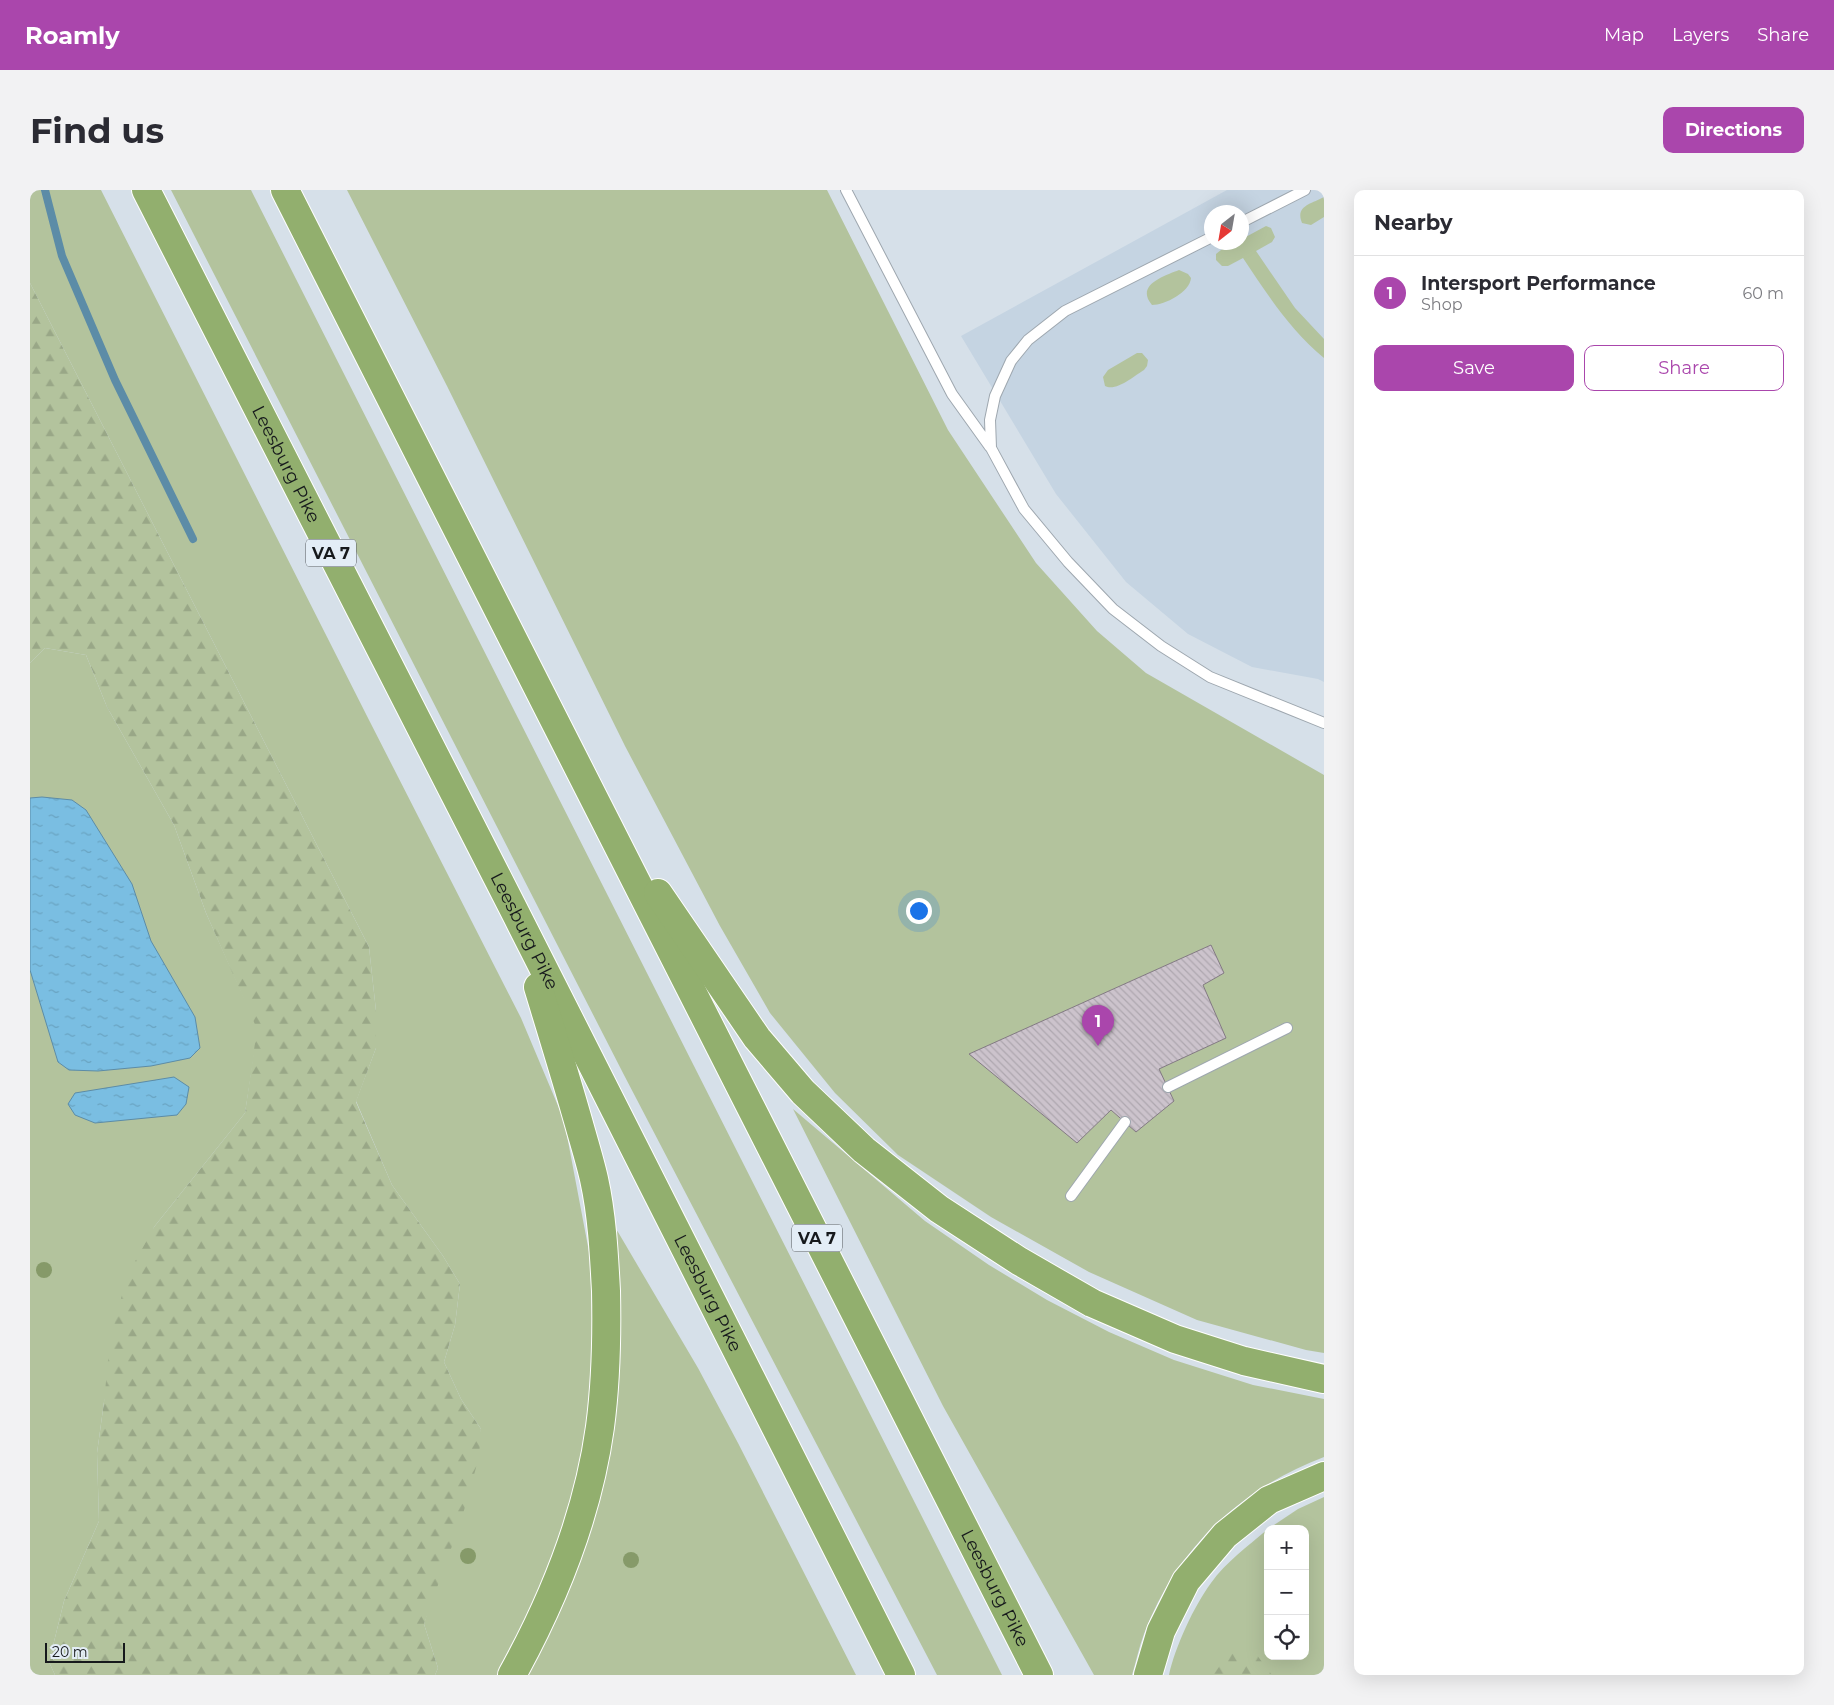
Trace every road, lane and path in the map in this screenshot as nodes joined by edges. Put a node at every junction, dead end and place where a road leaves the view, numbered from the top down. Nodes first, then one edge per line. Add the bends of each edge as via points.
1 (146, 190) edge
2 (285, 190) edge
3 (846, 190) edge
4 (1304, 190) edge
5 (1249, 218) edge
6 (1204, 241) edge
7 (991, 448) junction
8 (1324, 723) edge
9 (595, 800) junction
10 (517, 916) junction
11 (1287, 1028) dead end
12 (1168, 1087) dead end
13 (1125, 1122) dead end
14 (1071, 1196) dead end
15 (1324, 1379) edge
16 (1324, 1476) edge
17 (512, 1675) edge
18 (901, 1675) edge
19 (1038, 1675) edge
20 (1148, 1675) edge

1 - 10 highway, Leesburg Pike / VA 7
2 - 9 highway, Leesburg Pike / VA 7
3 - 7 lane via 952,394
4 - 5 lane
6 - 7 lane via 1065,311 1028,340 1011,361 996,396 990,420
7 - 8 lane via 1024,509 1113,609 1161,646 1210,677
9 - 15 highway via 757,1038 803,1092 864,1150 939,1209 1092,1303 1175,1339 1244,1361
9 - 19 highway, Leesburg Pike / VA 7
10 - 17 highway via 594,1179 604,1258 606,1322 605,1382 587,1487 572,1541 552,1594
10 - 18 highway, Leesburg Pike / VA 7
11 - 12 lane
13 - 14 lane
16 - 20 highway via 1270,1500 1225,1535 1186,1581 1161,1630

